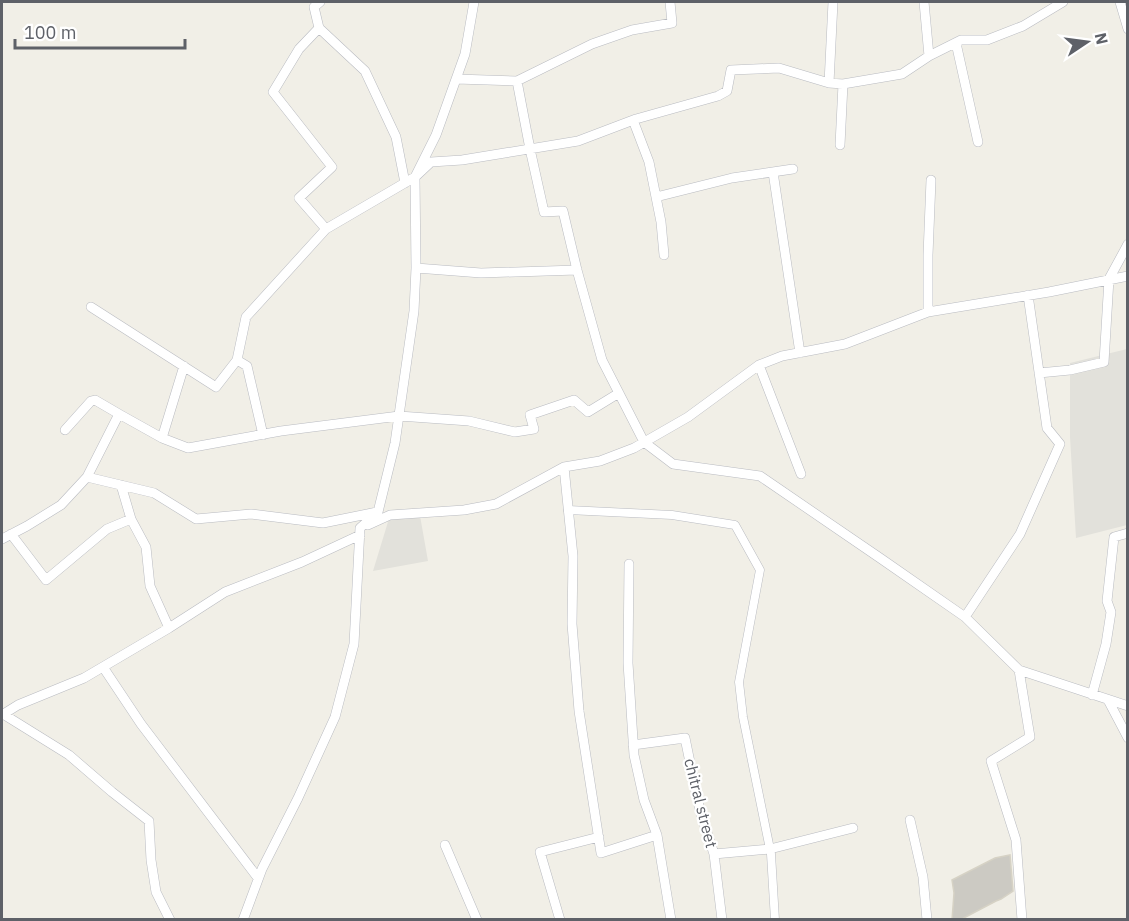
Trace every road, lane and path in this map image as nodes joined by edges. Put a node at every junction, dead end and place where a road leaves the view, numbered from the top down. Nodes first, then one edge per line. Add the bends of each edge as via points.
1 (320, 2) edge
2 (474, 2) edge
3 (670, 2) edge
4 (833, 2) edge
5 (924, 2) edge
6 (1063, 2) edge
7 (1120, 2) edge
8 (319, 28) junction
9 (1128, 29) edge
10 (956, 43) junction
11 (929, 56) junction
12 (456, 79) junction
13 (517, 81) junction
14 (829, 83) junction
15 (843, 84) junction
16 (633, 120) junction
17 (978, 142) dead end
18 (840, 146) dead end
19 (530, 149) junction
20 (793, 169) dead end
21 (773, 172) junction
22 (415, 177) junction
23 (931, 180) dead end
24 (405, 183) junction
25 (656, 197) junction
26 (326, 230) junction
27 (1128, 244) edge
28 (664, 255) dead end
29 (416, 268) junction
30 (577, 270) junction
31 (1128, 276) edge
32 (1108, 279) junction
33 (1028, 295) junction
34 (92, 308) dead end
35 (928, 312) junction
36 (800, 353) junction
37 (237, 360) junction
38 (759, 365) junction
39 (183, 366) junction
40 (1039, 373) junction
41 (619, 393) junction
42 (119, 414) junction
43 (399, 416) junction
44 (65, 430) dead end
45 (262, 435) junction
46 (162, 438) junction
47 (644, 442) junction
48 (564, 467) junction
49 (801, 474) dead end
50 (87, 477) junction
51 (121, 485) junction
52 (568, 510) junction
53 (378, 512) junction
54 (131, 519) junction
55 (360, 532) junction
56 (1128, 533) edge
57 (11, 534) junction
58 (2, 539) edge
59 (629, 564) dead end
60 (965, 617) junction
61 (169, 628) junction
62 (103, 666) junction
63 (1019, 670) junction
64 (1092, 695) junction
65 (1108, 700) junction
66 (1128, 706) edge
67 (2, 714) edge
68 (1128, 738) edge
69 (633, 745) junction
70 (910, 820) dead end
71 (853, 828) dead end
72 (657, 835) junction
73 (598, 837) junction
74 (445, 845) dead end
75 (770, 849) junction
76 (714, 854) junction
77 (258, 878) junction
78 (170, 920) edge
79 (243, 920) edge
80 (477, 920) edge
81 (560, 920) edge
82 (671, 920) edge
83 (722, 920) edge
84 (775, 920) edge
85 (927, 920) edge
86 (1022, 920) edge

1 - 8 street via 314,7
2 - 12 street via 465,54
3 - 13 street via 672,23 632,30 592,44
4 - 14 street
5 - 11 street
6 - 10 street via 1023,26 987,40
7 - 9 street
8 - 24 street via 365,71 396,137
8 - 26 street via 299,49 273,92 332,167 299,198
10 - 11 street
10 - 17 street
11 - 15 street via 902,74
12 - 13 street
12 - 22 street via 436,135
13 - 19 street
14 - 15 street
14 - 16 street via 779,68 731,69 727,91 718,96
15 - 18 street
16 - 19 street via 578,141
16 - 25 street via 649,162
19 - 22 street via 431,162
19 - 30 street via 544,212 563,211
20 - 21 street
21 - 25 street
21 - 36 street
22 - 24 street
22 - 29 street
23 - 35 street
24 - 26 street
25 - 28 street
26 - 37 street via 246,316
27 - 32 street
29 - 30 street via 481,273
29 - 43 street
30 - 41 street via 602,360
31 - 32 street
32 - 33 street
32 - 40 street via 1104,362
33 - 35 street
33 - 40 street
34 - 39 street
35 - 36 street via 845,344
36 - 38 street
37 - 39 street via 216,387
37 - 45 street via 247,366
38 - 47 street via 688,417
38 - 49 street
39 - 46 street
40 - 60 street via 1047,428 1060,444 1020,534
41 - 43 street via 588,412 574,399 530,416 534,429 515,432 470,421
41 - 47 street
42 - 44 street via 91,401
42 - 46 street
42 - 50 street
43 - 45 street
43 - 53 street
45 - 46 street via 188,448
47 - 48 street via 600,461
47 - 60 street via 673,464 760,476
48 - 52 street
48 - 55 street via 496,504 390,515
50 - 51 street
50 - 57 street via 61,506
51 - 53 street via 154,493 196,519 251,514 323,523
51 - 54 street
52 - 73 street via 579,711
52 - 75 street via 672,515 735,525 760,570 739,682
53 - 55 street
54 - 57 street via 107,529 46,580
54 - 61 street via 146,547 150,586
55 - 61 street via 302,562 225,592
55 - 77 street via 354,644 335,717
56 - 64 street via 1114,537 1107,601 1111,612
57 - 58 street
59 - 69 street via 628,663
60 - 63 street
61 - 62 street
62 - 67 street
62 - 77 street via 141,724
63 - 64 street
63 - 86 street via 1030,737 991,760 1017,840
64 - 65 street
65 - 66 street
65 - 68 street
67 - 78 street via 69,754 149,821 156,892
69 - 72 street via 644,800
69 - 76 street, chitral street via 685,738 700,811
70 - 85 street via 923,878
71 - 75 street
72 - 73 street via 601,853
72 - 82 street
73 - 81 street via 540,852
74 - 80 street
75 - 76 street
75 - 84 street
76 - 83 street, chitral street
77 - 79 street

